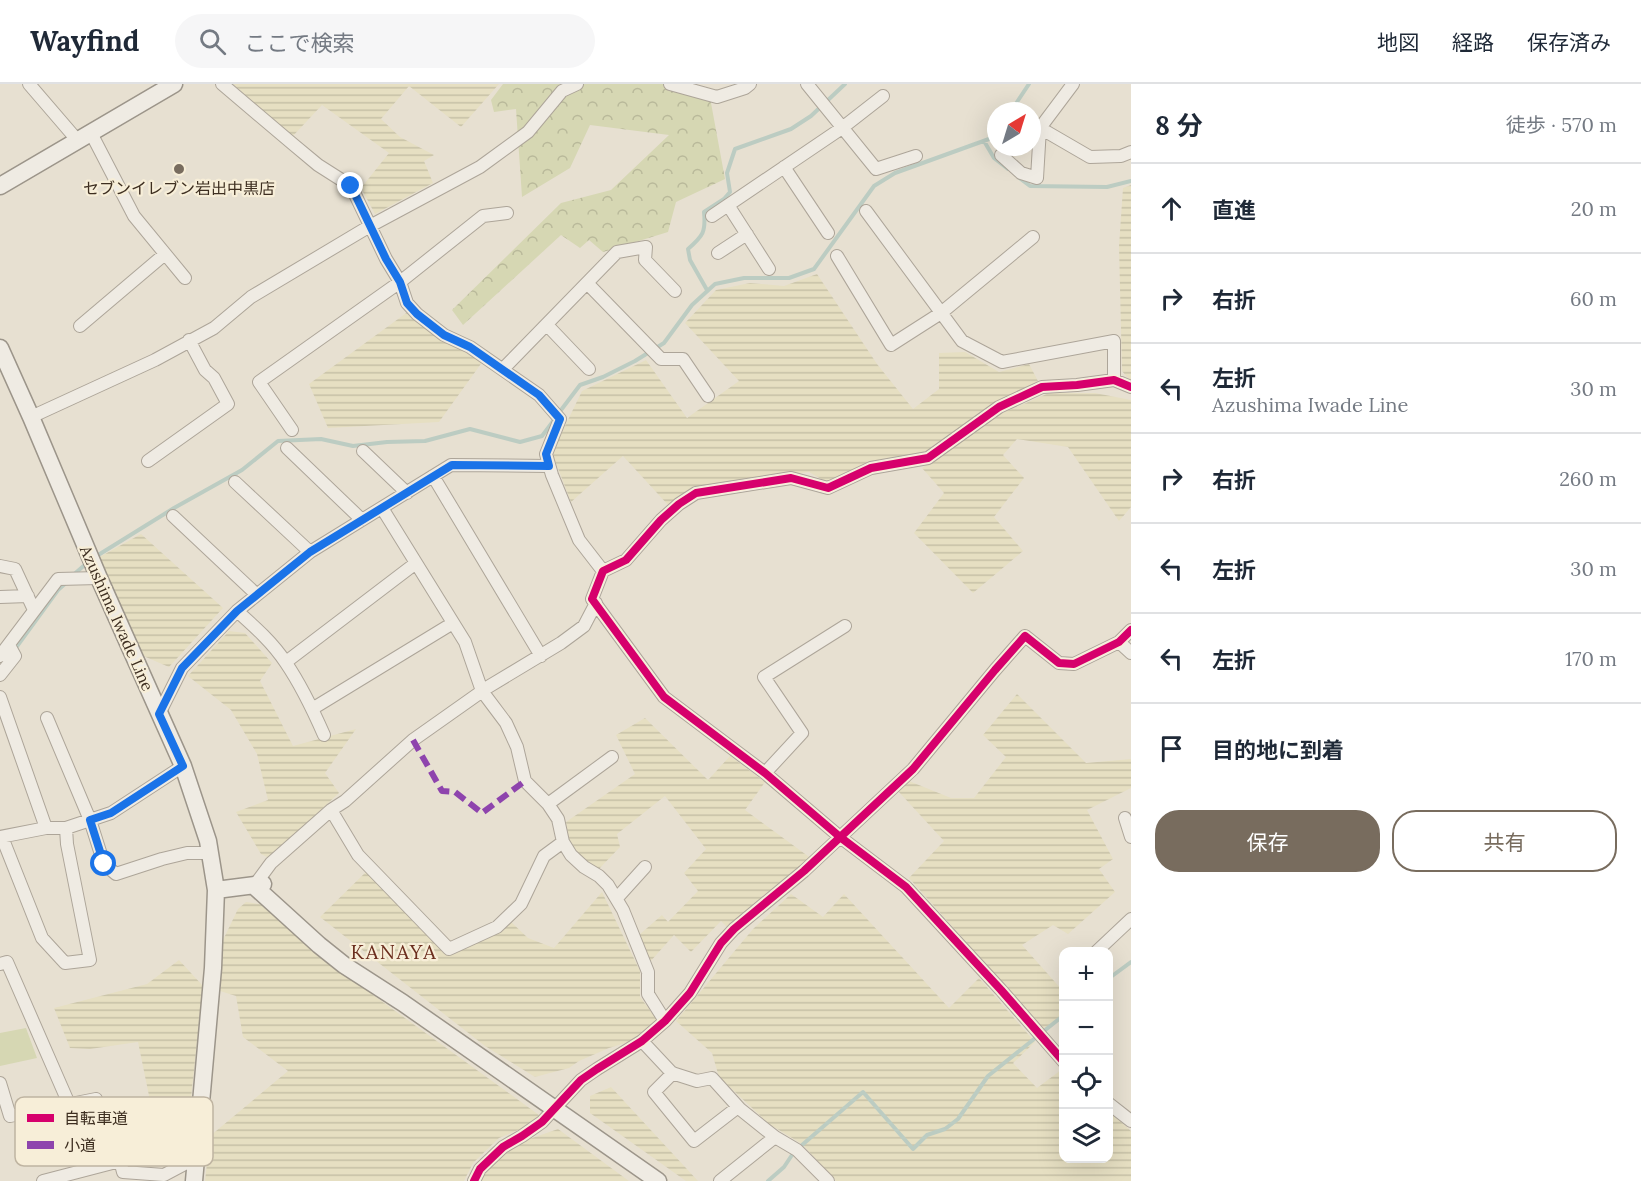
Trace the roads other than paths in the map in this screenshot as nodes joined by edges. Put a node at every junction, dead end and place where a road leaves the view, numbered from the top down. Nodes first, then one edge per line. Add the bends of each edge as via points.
1 (29, 84) edge
2 (174, 84) edge
3 (222, 84) edge
4 (577, 84) edge
5 (670, 84) edge
6 (750, 84) edge
7 (807, 84) edge
8 (1073, 84) edge
9 (883, 96) dead end
10 (1041, 127) edge
11 (842, 128) junction
12 (1041, 129) edge
13 (84, 137) junction
14 (1131, 152) edge
15 (916, 156) dead end
16 (1002, 156) edge
17 (1038, 156) edge
18 (784, 167) junction
19 (0, 186) edge
20 (728, 206) junction
21 (866, 211) dead end
22 (507, 213) dead end
23 (712, 216) dead end
24 (370, 226) junction
25 (828, 233) dead end
26 (747, 234) junction
27 (1033, 237) dead end
28 (718, 253) dead end
29 (165, 254) junction
30 (837, 256) dead end
31 (770, 269) dead end
32 (185, 278) dead end
33 (400, 282) junction
34 (587, 283) junction
35 (675, 291) dead end
36 (941, 313) junction
37 (547, 325) junction
38 (80, 326) dead end
39 (189, 340) junction
40 (0, 348) edge
41 (503, 369) junction
42 (589, 369) dead end
43 (1114, 380) junction
44 (1131, 387) edge
45 (708, 396) dead end
46 (31, 417) junction
47 (292, 430) dead end
48 (287, 448) dead end
49 (363, 451) dead end
50 (148, 461) dead end
51 (549, 466) junction
52 (433, 476) junction
53 (235, 482) dead end
54 (407, 493) junction
55 (382, 508) junction
56 (173, 516) dead end
57 (362, 520) junction
58 (310, 552) junction
59 (416, 563) junction
60 (0, 566) edge
61 (603, 571) junction
62 (99, 578) junction
63 (257, 595) junction
64 (28, 596) junction
65 (0, 597) edge
66 (596, 603) junction
67 (34, 610) junction
68 (237, 611) junction
69 (453, 623) junction
70 (845, 626) dead end
71 (1131, 630) edge
72 (1119, 642) junction
73 (9, 645) junction
74 (1131, 653) edge
75 (0, 656) edge
76 (541, 656) junction
77 (286, 663) junction
78 (0, 675) edge
79 (482, 691) junction
80 (0, 697) edge
81 (312, 708) junction
82 (159, 714) junction
83 (47, 718) dead end
84 (324, 735) dead end
85 (612, 757) dead end
86 (183, 766) junction
87 (765, 773) junction
88 (548, 804) junction
89 (331, 810) junction
90 (1125, 818) dead end
91 (90, 820) junction
92 (46, 828) junction
93 (66, 828) junction
94 (1, 837) edge
95 (840, 837) junction
96 (1131, 837) edge
97 (563, 842) junction
98 (210, 853) junction
99 (645, 867) dead end
100 (254, 886) junction
101 (216, 890) junction
102 (616, 898) junction
103 (1131, 919) edge
104 (1100, 947) edge
105 (0, 964) edge
106 (666, 1021) junction
107 (642, 1041) junction
108 (1059, 1056) edge
109 (673, 1073) junction
110 (0, 1083) edge
111 (66, 1097) edge
112 (201, 1097) edge
113 (1113, 1106) edge
114 (738, 1107) junction
115 (554, 1110) junction
116 (15, 1115) edge
117 (1131, 1121) edge
118 (775, 1137) junction
119 (101, 1166) edge
120 (121, 1166) edge
121 (181, 1166) edge
122 (195, 1166) edge
123 (43, 1181) edge
124 (194, 1181) edge
125 (474, 1181) edge
126 (658, 1181) edge
127 (720, 1181) edge
128 (828, 1181) edge

1 - 13 street
2 - 13 main road
3 - 24 street via 318,165 351,186
4 - 24 street via 562,91 528,132 480,167
5 - 6 street via 717,97
7 - 11 street
8 - 10 street
9 - 11 street
11 - 15 street via 876,169
11 - 18 street
12 - 14 street via 1090,157
13 - 19 main road
13 - 29 street via 134,216
16 - 17 street via 1021,173 1037,178
18 - 20 street
18 - 25 street
20 - 23 street
20 - 26 street
21 - 36 street
22 - 33 street via 483,216
24 - 33 street
24 - 39 street via 251,297 214,328
26 - 28 street
26 - 31 street
27 - 36 street
29 - 32 street
29 - 38 street
30 - 36 street via 891,345
33 - 41 street via 407,303 417,314 444,335
33 - 47 street via 259,382
34 - 35 street via 617,252 646,247 645,261
34 - 37 street
34 - 45 street via 661,359 683,359
36 - 43 street via 962,341 1002,362 1114,341
37 - 41 street
37 - 42 street
39 - 46 street via 155,360
39 - 50 street via 228,404
40 - 46 main road, Azushima Iwade Line
41 - 51 street via 539,395 560,419 546,454
43 - 44 street
43 - 61 street via 1042,387 999,407 928,458 871,468 828,488 791,478 696,494 661,520 626,560
46 - 62 main road, Azushima Iwade Line
48 - 57 street
49 - 54 street
51 - 52 street via 452,465
51 - 61 street via 579,540
52 - 54 street
52 - 76 street
53 - 58 street
54 - 55 street
55 - 57 street
55 - 59 street
56 - 63 street
57 - 58 street
58 - 63 street
59 - 69 street
59 - 77 street
60 - 64 street via 15,569
61 - 66 street via 592,599
62 - 67 street via 58,579
62 - 82 main road, Azushima Iwade Line
63 - 68 street
64 - 65 street
64 - 67 street
66 - 76 street via 584,626
66 - 87 street via 664,698
67 - 73 street
68 - 77 street via 261,632
68 - 82 street via 182,668
69 - 79 street via 465,642
69 - 81 street
70 - 87 street via 764,677 802,733
71 - 72 street
72 - 74 street
72 - 95 street via 1074,664 1059,663 1025,636 913,769
73 - 75 street
73 - 78 street via 15,656
76 - 79 street
77 - 81 street
79 - 88 street via 510,731 525,781
79 - 89 street via 413,740
80 - 92 street
81 - 84 street
82 - 86 main road, Azushima Iwade Line
83 - 91 street
85 - 88 street
86 - 91 street via 111,813
86 - 98 main road, Azushima Iwade Line
87 - 95 street
88 - 97 street via 558,819
89 - 97 street via 358,855 449,949 497,927 521,904 544,856
89 - 100 street via 271,863
90 - 96 street
91 - 93 street
91 - 98 street via 104,864 116,873 188,853
92 - 93 street
92 - 94 street
93 - 94 street via 90,960 65,963 42,938
95 - 106 street via 728,936
95 - 108 street via 906,887
97 - 102 street via 571,855 599,876
98 - 101 main road, Azushima Iwade Line
99 - 102 street
100 - 101 main road
100 - 115 main road via 266,884 277,891 326,939 403,1003
101 - 112 main road, Azushima Iwade Line
102 - 106 street via 648,972 648,994
103 - 104 street
105 - 111 street via 7,962
106 - 107 street
107 - 109 street
107 - 115 street via 582,1080
109 - 114 street via 697,1082 712,1078
109 - 114 street via 654,1092 694,1141
110 - 116 street via 10,1116
113 - 117 street
114 - 118 street
115 - 125 street via 503,1147 480,1169
115 - 126 main road
118 - 127 street
118 - 128 street via 796,1150
119 - 123 street
120 - 121 street via 123,1172 164,1175
122 - 124 main road, Azushima Iwade Line

